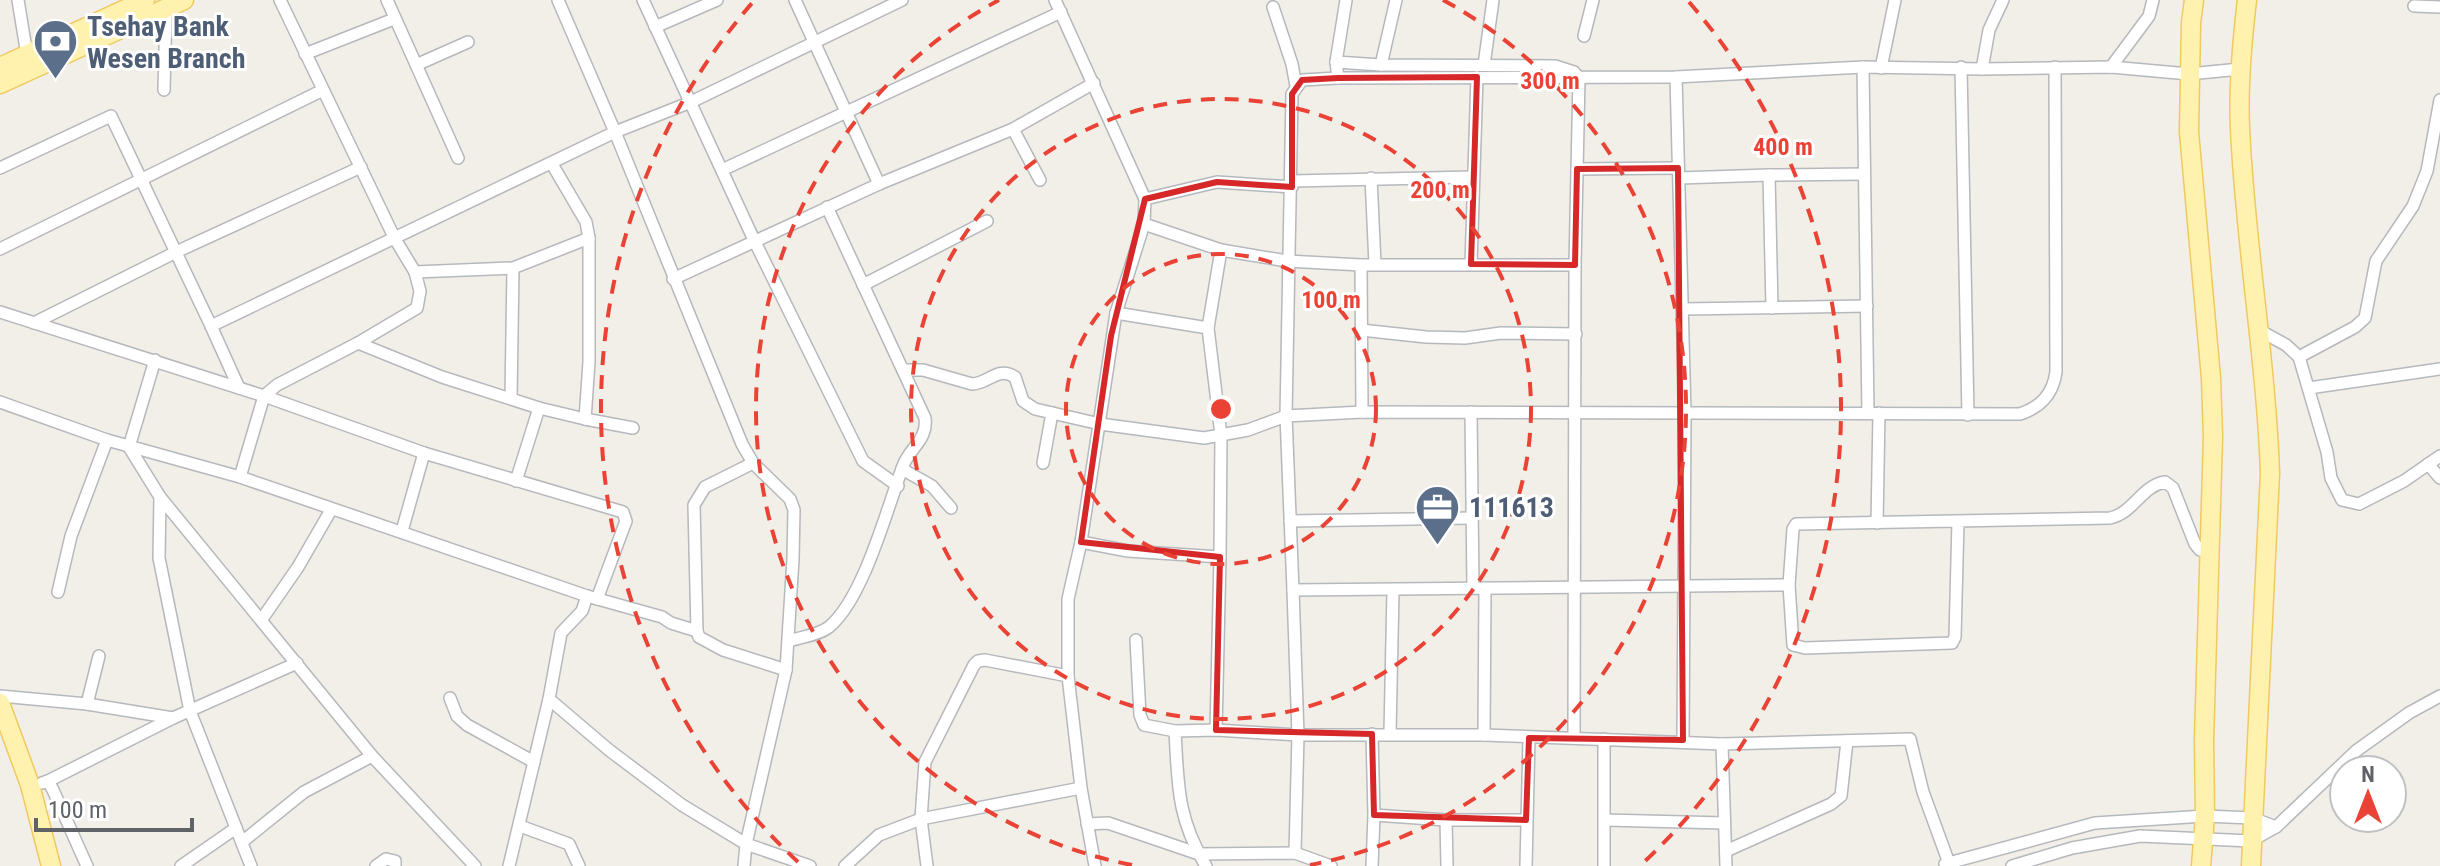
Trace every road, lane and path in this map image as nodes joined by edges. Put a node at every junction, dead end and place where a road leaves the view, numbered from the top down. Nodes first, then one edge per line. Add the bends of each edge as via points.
1 (18, 0) edge
2 (145, 0) edge
3 (184, 0) edge
4 (281, 0) edge
5 (387, 0) edge
6 (558, 0) edge
7 (643, 0) edge
8 (717, 0) edge
9 (795, 0) edge
10 (902, 0) edge
11 (1055, 0) edge
12 (1346, 0) edge
13 (1396, 0) edge
14 (1493, 0) edge
15 (1593, 0) edge
16 (1895, 0) edge
17 (2003, 0) edge
18 (2153, 0) edge
19 (2194, 0) edge
20 (2247, 0) edge
21 (884, 4) edge
22 (117, 6) edge
23 (2414, 6) dead end
24 (1273, 7) dead end
25 (2440, 7) edge
26 (166, 9) junction
27 (1061, 12) junction
28 (394, 19) junction
29 (655, 27) junction
30 (1584, 36) dead end
31 (468, 42) dead end
32 (813, 42) junction
33 (305, 54) junction
34 (27, 55) junction
35 (1336, 62) junction
36 (416, 65) junction
37 (1381, 65) junction
38 (1484, 65) junction
39 (0, 67) edge
40 (1863, 67) junction
41 (1961, 67) junction
42 (2055, 67) junction
43 (2111, 67) junction
44 (1881, 68) junction
45 (1982, 69) junction
46 (2240, 69) junction
47 (2189, 74) junction
48 (1477, 77) junction
49 (1676, 77) junction
50 (1338, 78) junction
51 (1579, 78) junction
52 (1094, 83) junction
53 (0, 84) edge
54 (1296, 86) junction
55 (164, 90) dead end
56 (323, 90) junction
57 (2440, 100) edge
58 (691, 102) junction
59 (846, 113) junction
60 (1013, 129) junction
61 (615, 132) junction
62 (458, 158) dead end
63 (552, 164) junction
64 (361, 167) junction
65 (0, 168) edge
66 (1577, 169) junction
67 (722, 170) junction
68 (1678, 173) junction
69 (1864, 174) junction
70 (1769, 175) junction
71 (1472, 177) junction
72 (1371, 178) junction
73 (144, 180) junction
74 (1040, 180) dead end
75 (879, 184) junction
76 (1292, 184) junction
77 (1145, 199) junction
78 (827, 207) junction
79 (987, 221) dead end
80 (1144, 224) junction
81 (589, 238) junction
82 (395, 239) junction
83 (754, 240) junction
84 (0, 249) edge
85 (1221, 250) junction
86 (176, 252) junction
87 (1287, 261) junction
88 (1375, 264) junction
89 (1471, 264) junction
90 (1361, 265) junction
91 (1575, 265) junction
92 (513, 268) junction
93 (415, 272) junction
94 (673, 279) junction
95 (863, 285) junction
96 (1867, 306) junction
97 (1772, 308) junction
98 (1683, 309) junction
99 (0, 312) edge
100 (1116, 313) junction
101 (34, 323) junction
102 (211, 326) junction
103 (1208, 328) junction
104 (2257, 329) junction
105 (1361, 330) junction
106 (1576, 334) junction
107 (358, 343) junction
108 (2299, 357) junction
109 (155, 360) junction
110 (903, 370) junction
111 (2438, 373) edge
112 (239, 388) junction
113 (2309, 388) junction
114 (264, 396) junction
115 (511, 398) junction
116 (0, 402) edge
117 (539, 408) junction
118 (1362, 412) junction
119 (1471, 412) junction
120 (1576, 412) junction
121 (1052, 413) junction
122 (1685, 413) junction
123 (1874, 413) junction
124 (1968, 415) junction
125 (1286, 416) junction
126 (585, 419) junction
127 (1100, 424) junction
128 (633, 428) dead end
129 (1221, 435) junction
130 (107, 440) junction
131 (129, 447) junction
132 (424, 453) junction
133 (2440, 456) edge
134 (753, 463) junction
135 (1043, 463) dead end
136 (2428, 464) junction
137 (902, 469) junction
138 (240, 477) junction
139 (2440, 478) edge
140 (516, 481) junction
141 (898, 486) junction
142 (160, 497) junction
143 (951, 508) dead end
144 (331, 510) junction
145 (1472, 518) junction
146 (1290, 521) junction
147 (1958, 522) junction
148 (1877, 523) junction
149 (402, 531) junction
150 (1081, 542) junction
151 (2211, 551) junction
152 (1220, 557) junction
153 (1789, 585) junction
154 (1685, 586) junction
155 (1479, 587) junction
156 (1573, 588) junction
157 (1293, 590) junction
158 (1393, 591) junction
159 (58, 592) dead end
160 (592, 597) junction
161 (262, 619) junction
162 (697, 631) junction
163 (1136, 640) dead end
164 (789, 641) junction
165 (99, 656) dead end
166 (297, 663) junction
167 (786, 670) junction
168 (1068, 676) junction
169 (0, 696) edge
170 (2440, 696) edge
171 (450, 698) dead end
172 (549, 699) junction
173 (0, 703) edge
174 (87, 704) junction
175 (190, 711) junction
176 (173, 718) junction
177 (1216, 730) junction
178 (1175, 731) junction
179 (1390, 733) junction
180 (1372, 734) junction
181 (1298, 735) junction
182 (1484, 735) junction
183 (1529, 738) junction
184 (1574, 738) junction
185 (1604, 739) junction
186 (1683, 740) junction
187 (1847, 741) junction
188 (1722, 744) junction
189 (372, 756) junction
190 (534, 762) junction
191 (39, 783) junction
192 (1081, 788) junction
193 (1374, 815) junction
194 (2205, 816) junction
195 (2252, 818) junction
196 (921, 819) junction
197 (1446, 820) junction
198 (1526, 820) junction
199 (1605, 820) junction
200 (1724, 823) junction
201 (1087, 824) junction
202 (520, 826) junction
203 (2276, 827) junction
204 (236, 828) junction
205 (2203, 839) junction
206 (2251, 841) junction
207 (242, 842) junction
208 (746, 844) junction
209 (1726, 851) junction
210 (1199, 854) junction
211 (1302, 859) edge
212 (1947, 865) edge
213 (51, 866) edge
214 (87, 866) edge
215 (181, 866) edge
216 (251, 866) edge
217 (376, 866) edge
218 (395, 866) edge
219 (475, 866) edge
220 (509, 866) edge
221 (579, 866) edge
222 (744, 866) edge
223 (810, 866) edge
224 (845, 866) edge
225 (927, 866) edge
226 (1095, 866) edge
227 (1206, 866) edge
228 (1331, 866) edge
229 (1372, 866) edge
230 (1447, 866) edge
231 (1526, 866) edge
232 (1604, 866) edge
233 (1726, 866) edge
234 (2012, 866) edge
235 (2201, 866) edge
236 (2251, 866) edge

1 - 34 street
2 - 22 main road
3 - 26 main road
4 - 33 street
5 - 28 street
6 - 61 street
7 - 29 street
8 - 29 street
9 - 32 street
10 - 21 street
11 - 27 street
12 - 35 street
13 - 37 street
14 - 38 street
15 - 30 street
16 - 44 street
17 - 45 street via 1989,30
18 - 43 street via 2149,16
19 - 47 main road
20 - 46 main road
21 - 32 street
22 - 34 main road
23 - 25 street
24 - 54 street
26 - 53 main road
26 - 55 street
27 - 52 street
27 - 59 street
28 - 33 street
28 - 36 street
29 - 58 street
31 - 36 street
32 - 58 street
32 - 59 street
33 - 56 street
34 - 39 main road
35 - 37 street
35 - 50 street
36 - 62 street
37 - 38 street
38 - 51 street via 1555,66
40 - 44 street
40 - 49 street
40 - 69 street
41 - 44 street
41 - 45 street
41 - 124 street
42 - 43 street
42 - 45 street
42 - 124 street via 2054,385 2049,395 2020,414
43 - 47 street
46 - 47 street
46 - 104 main road
47 - 151 main road via 2189,132 2211,378
48 - 50 street
48 - 51 street
48 - 71 street
49 - 51 street
49 - 68 street
50 - 54 street via 1302,80
51 - 66 street
52 - 60 street
52 - 77 street
54 - 76 street
56 - 64 street
56 - 73 street
57 - 108 street via 2427,171 2413,206 2376,261 2365,318
58 - 61 street
58 - 67 street
59 - 67 street
59 - 75 street
60 - 74 street
60 - 75 street
61 - 63 street
61 - 94 street
63 - 81 street via 586,222
63 - 82 street
64 - 82 street
64 - 86 street
65 - 73 street via 111,116
66 - 68 street
66 - 91 street
67 - 83 street
68 - 70 street
68 - 98 street
69 - 70 street
69 - 96 street
70 - 97 street
71 - 72 street
71 - 89 street
72 - 76 street
72 - 88 street
73 - 84 street
73 - 86 street
75 - 78 street
76 - 77 street via 1217,182
76 - 87 street
77 - 80 street
78 - 83 street
78 - 95 street
79 - 95 street
80 - 85 street
80 - 100 street
81 - 92 street
81 - 126 street
82 - 93 street
82 - 102 street
83 - 94 street
83 - 141 street via 863,461
85 - 87 street
85 - 103 street
86 - 101 street
86 - 102 street
87 - 90 street
87 - 125 street
88 - 89 street
88 - 90 street
89 - 91 street
90 - 105 street
91 - 106 street
92 - 93 street
92 - 115 street
93 - 107 street via 417,308
94 - 134 street
95 - 110 street
96 - 97 street
96 - 123 street
97 - 98 street
98 - 122 street
99 - 101 street
100 - 103 street
100 - 127 street
101 - 109 street
102 - 112 street
103 - 129 street
104 - 108 street
104 - 195 main road via 2270,473
105 - 106 street via 1465,338
105 - 118 street
106 - 120 street
107 - 114 street
107 - 115 street
108 - 113 street
109 - 112 street
109 - 131 street
110 - 121 street via 972,384 1004,372 1015,377 1027,406
110 - 137 street via 927,429
111 - 113 street
112 - 114 street
113 - 136 street via 2331,478 2342,500 2359,504
114 - 132 street
114 - 138 street
115 - 117 street
116 - 130 street
117 - 126 street
117 - 140 street
118 - 119 street
118 - 125 street
119 - 120 street
119 - 145 street
120 - 122 street
120 - 156 street
121 - 127 street
121 - 135 street
122 - 123 street
122 - 154 street
123 - 124 street
123 - 148 street
125 - 129 street
125 - 146 street
126 - 128 street
127 - 129 street via 1204,438
127 - 150 street
129 - 152 street
130 - 131 street
130 - 159 street via 71,536
131 - 138 street
131 - 142 street
132 - 140 street
132 - 149 street
133 - 136 street
134 - 162 street via 705,487 694,505
134 - 164 street via 788,496 794,510
136 - 139 street
137 - 141 street
137 - 143 street via 932,486
138 - 144 street
140 - 160 street via 626,516
141 - 164 street via 848,603 829,627
142 - 161 street
142 - 175 street via 159,558
144 - 149 street
144 - 161 street
145 - 146 street
145 - 155 street
146 - 157 street
147 - 148 street
147 - 151 street via 2122,516 2145,491 2165,482 2173,488 2195,544
147 - 153 street via 1952,643 1797,647 1791,639
148 - 153 street via 1796,524
149 - 160 street
150 - 152 street
150 - 168 street via 1068,599
151 - 194 main road
152 - 177 street
153 - 154 street
154 - 156 street
154 - 186 street
155 - 156 street
155 - 158 street
155 - 182 street
156 - 184 street
157 - 158 street
157 - 181 street
158 - 179 street
160 - 162 street
160 - 172 street via 561,633
161 - 166 street
162 - 167 street via 723,650
163 - 178 street via 1144,725
164 - 167 street
165 - 174 street
166 - 175 street
166 - 189 street
167 - 208 street
168 - 192 street
168 - 196 street via 978,661 925,762
169 - 174 street
170 - 203 street via 2356,751
171 - 190 street via 467,725
172 - 190 street
172 - 208 street via 682,805
173 - 191 main road
174 - 176 street
175 - 176 street
175 - 204 street
176 - 191 street
177 - 178 street
177 - 181 street
178 - 210 street via 1180,809
179 - 180 street
179 - 182 street
180 - 181 street
180 - 193 street
181 - 211 street
182 - 183 street
183 - 184 street
183 - 198 street
184 - 185 street
185 - 186 street
185 - 199 street
186 - 188 street
187 - 188 street
187 - 209 street via 1841,796
187 - 212 street via 1910,739
188 - 200 street
189 - 207 street via 304,792
189 - 219 street
190 - 202 street
191 - 213 main road
191 - 214 street
192 - 196 street
192 - 201 street
193 - 197 street
193 - 229 street
194 - 195 street
194 - 205 main road
194 - 212 street via 2095,823
195 - 203 street
195 - 206 main road
196 - 224 street via 879,835
196 - 225 street
197 - 198 street
197 - 230 street
198 - 231 street
199 - 200 street
199 - 232 street
200 - 209 street
201 - 210 street via 1108,823
201 - 226 street
202 - 220 street
202 - 221 street via 569,844
203 - 206 street
204 - 207 street
204 - 215 street
205 - 206 street
205 - 234 street via 2140,836
205 - 235 main road
206 - 236 main road
207 - 216 street
208 - 222 street
208 - 223 street
209 - 233 street
210 - 211 street
210 - 227 street
211 - 228 street
217 - 218 street via 386,859

